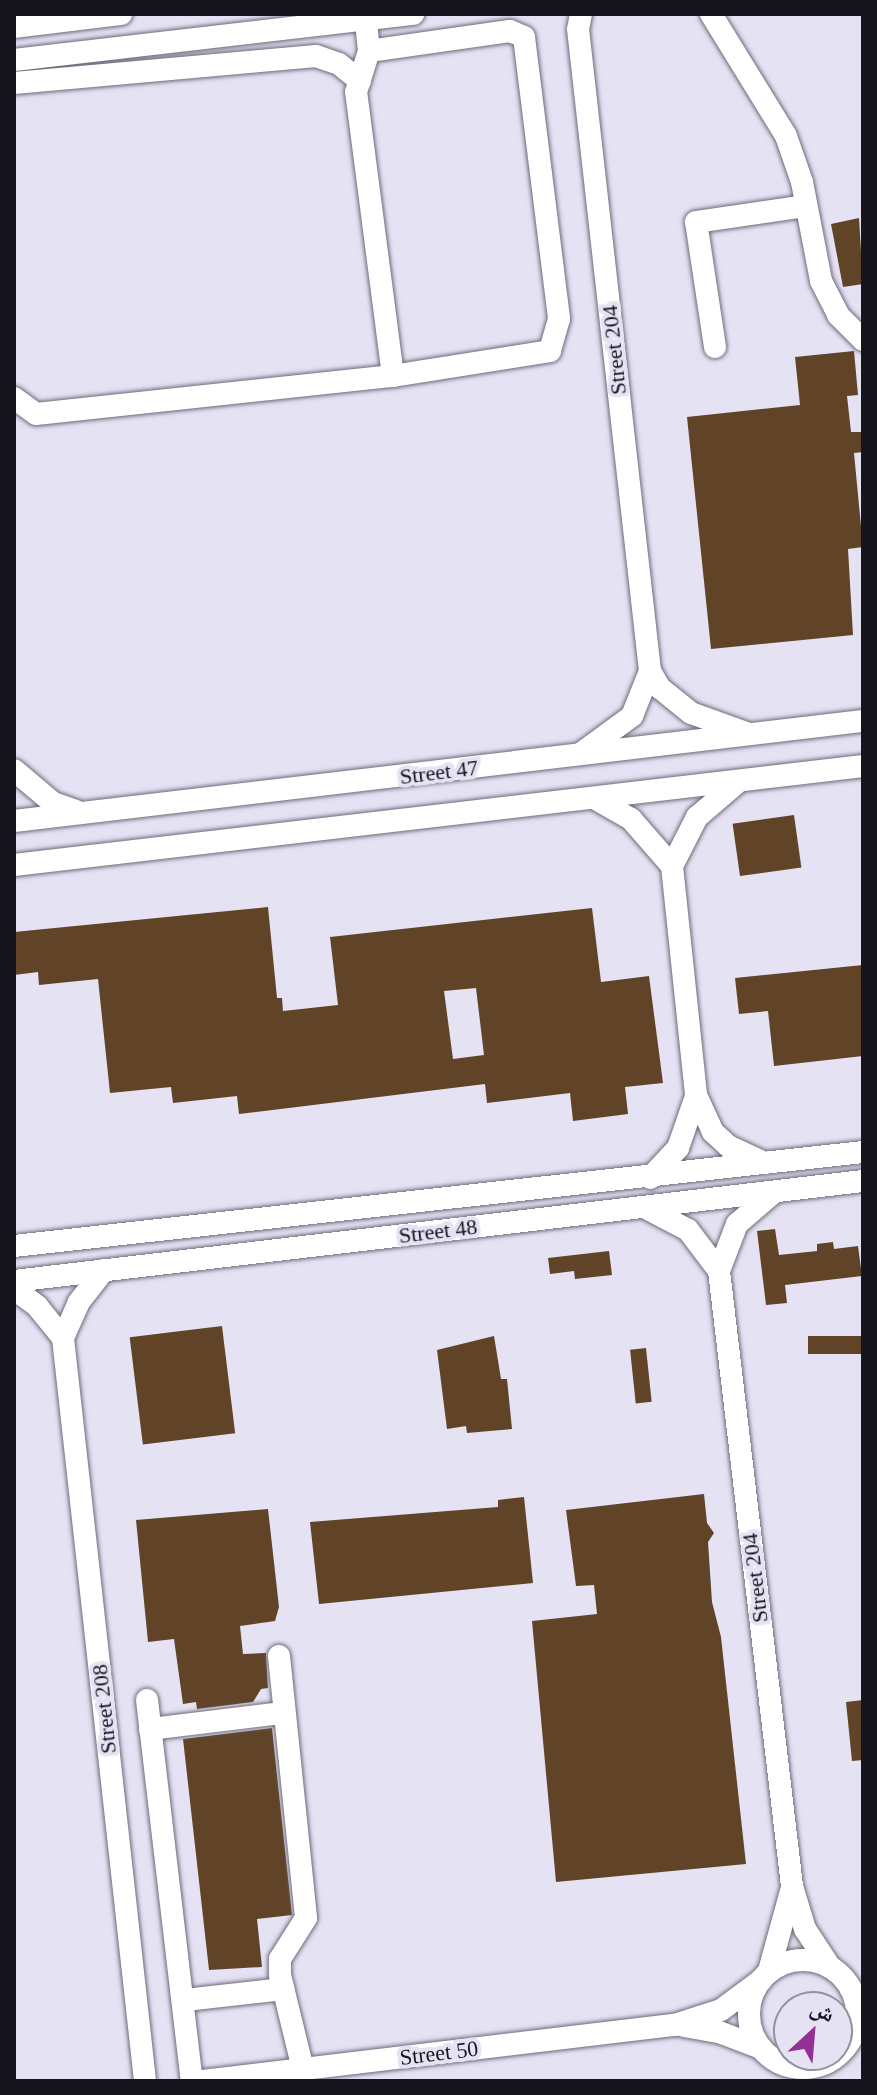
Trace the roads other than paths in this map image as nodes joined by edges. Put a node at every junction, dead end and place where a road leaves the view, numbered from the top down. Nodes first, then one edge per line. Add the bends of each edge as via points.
1 (121, 14) edge
2 (413, 14) edge
3 (711, 14) edge
4 (576, 19) edge
5 (366, 20) junction
6 (14, 27) edge
7 (369, 51) junction
8 (14, 60) edge
9 (360, 81) junction
10 (14, 83) edge
11 (806, 206) junction
12 (863, 340) edge
13 (715, 347) dead end
14 (393, 376) junction
15 (14, 398) edge
16 (650, 671) junction
17 (863, 721) edge
18 (755, 736) junction
19 (576, 756) junction
20 (863, 766) edge
21 (14, 770) edge
22 (738, 782) junction
23 (594, 798) junction
24 (81, 813) junction
25 (14, 821) edge
26 (14, 865) edge
27 (672, 866) junction
28 (696, 1095) junction
29 (863, 1152) edge
30 (766, 1164) junction
31 (650, 1178) junction
32 (863, 1181) edge
33 (775, 1191) junction
34 (643, 1207) junction
35 (14, 1246) edge
36 (104, 1270) junction
37 (719, 1271) junction
38 (14, 1281) edge
39 (14, 1289) edge
40 (63, 1338) junction
41 (279, 1656) dead end
42 (147, 1700) dead end
43 (282, 1713) junction
44 (150, 1729) junction
45 (792, 1886) junction
46 (764, 1976) junction
47 (846, 1978) edge
48 (283, 1989) junction
49 (853, 1998) edge
50 (185, 2000) junction
51 (675, 2025) junction
52 (853, 2028) edge
53 (768, 2054) junction
54 (773, 2056) edge
55 (303, 2069) junction
56 (145, 2081) edge
57 (192, 2081) edge
58 (203, 2081) edge
59 (793, 2081) edge

1 - 6 street
2 - 5 street
3 - 11 street via 786,136
4 - 16 street, Street 204
5 - 7 street
5 - 8 street
7 - 9 street
7 - 14 street via 510,31 524,37 559,319 550,351
9 - 10 street via 339,64 316,56
9 - 14 street via 356,92
11 - 12 street via 829,301
11 - 13 street via 696,222
14 - 15 street via 36,414
16 - 18 street via 660,688 691,713
16 - 19 street, Street 204 via 632,716
17 - 18 street, Street 47
18 - 19 street, Street 47
19 - 24 street, Street 47
20 - 22 street, Street 47
21 - 24 street via 53,803
22 - 23 street, Street 47
22 - 27 street via 697,817
23 - 26 street, Street 47
23 - 27 street via 647,833
24 - 25 street, Street 47
27 - 28 street
28 - 30 street via 713,1132 728,1146
28 - 31 street via 688,1131
29 - 30 street, Street 48
30 - 31 street, Street 48
31 - 35 street, Street 48
32 - 33 street, Street 48
33 - 34 street, Street 48
33 - 37 street, Street 204 via 737,1224
34 - 36 street, Street 48
34 - 37 street via 688,1230
36 - 38 street, Street 48
36 - 40 street via 79,1302
37 - 45 street, Street 204
39 - 40 street via 37,1306
40 - 56 street, Street 208
41 - 43 street
42 - 44 street
43 - 44 street
43 - 48 street via 306,1918 280,1959
44 - 50 street
45 - 46 street, Street 204
45 - 47 street, Street 204 via 805,1929
46 - 47 street via 788,1961 810,1960
46 - 51 street, Street 50 via 721,2010
46 - 53 street via 748,2015
48 - 50 street
48 - 55 street
49 - 52 street
50 - 57 street
51 - 53 street, Street 50 via 719,2032
51 - 55 street, Street 50
53 - 54 street
53 - 59 street
55 - 58 street, Street 50

